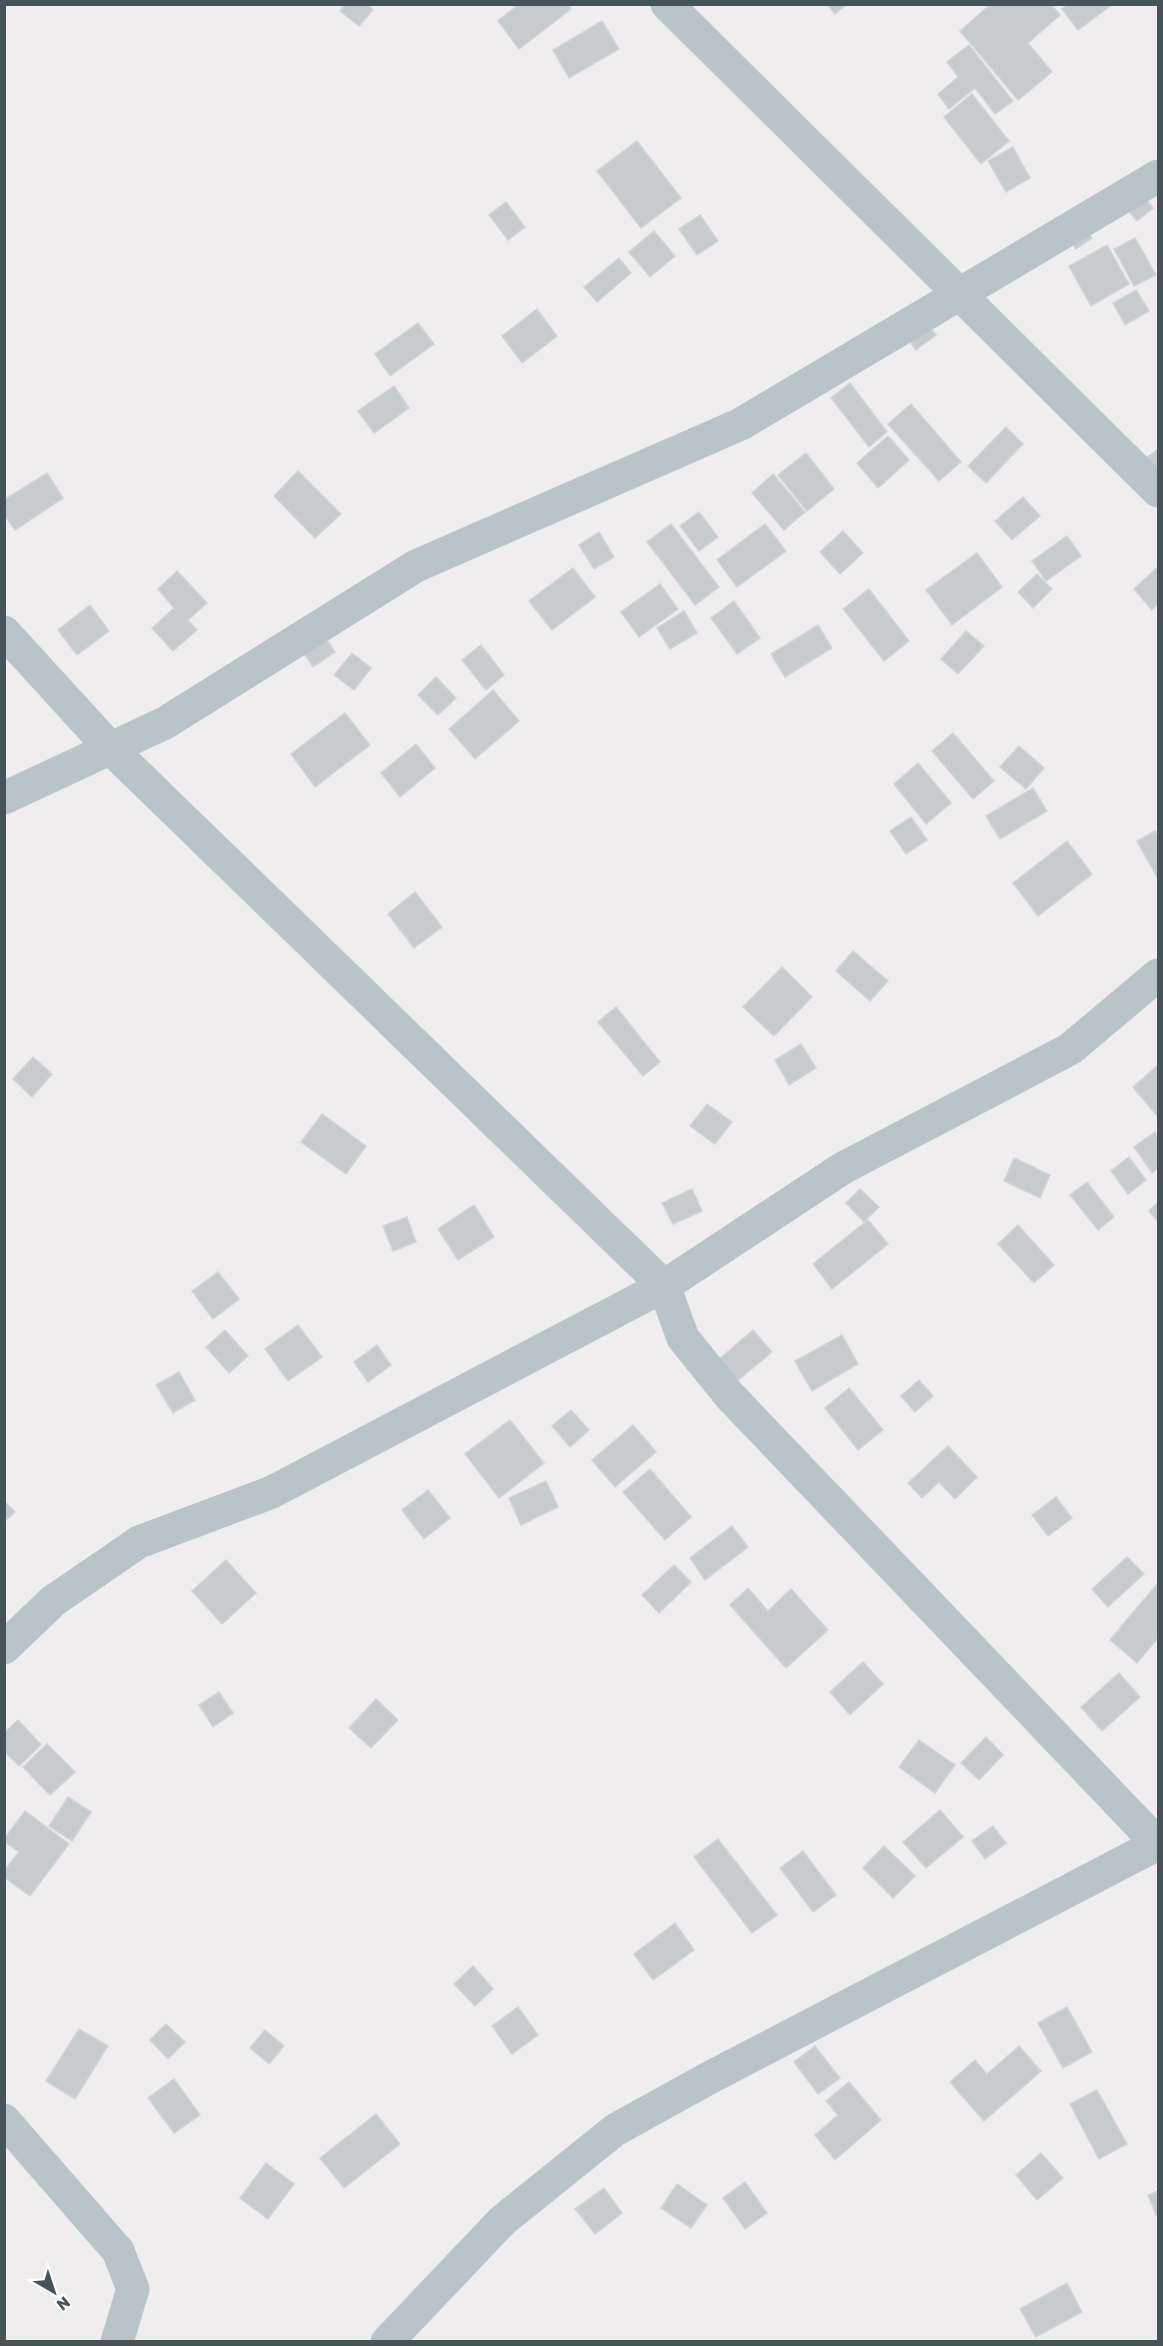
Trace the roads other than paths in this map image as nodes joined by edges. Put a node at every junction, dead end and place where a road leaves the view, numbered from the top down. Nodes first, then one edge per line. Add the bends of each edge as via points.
1 (668, 4) edge
2 (1158, 176) edge
3 (959, 294) junction
4 (1158, 491) edge
5 (4, 632) edge
6 (111, 749) junction
7 (4, 798) edge
8 (1158, 975) edge
9 (664, 1286) junction
10 (4, 1648) edge
11 (1158, 1844) edge
12 (4, 2120) edge
13 (117, 2342) edge
14 (387, 2342) edge

1 - 3 street
2 - 3 street
3 - 4 street
3 - 6 street via 741,424 416,566 165,723
5 - 6 street
6 - 7 street
6 - 9 street
8 - 9 street via 1070,1049 843,1168
9 - 10 street via 272,1492 139,1542 53,1601
9 - 11 street via 683,1338 729,1395
11 - 14 street via 615,2130 502,2221
12 - 13 street via 118,2251 133,2289

